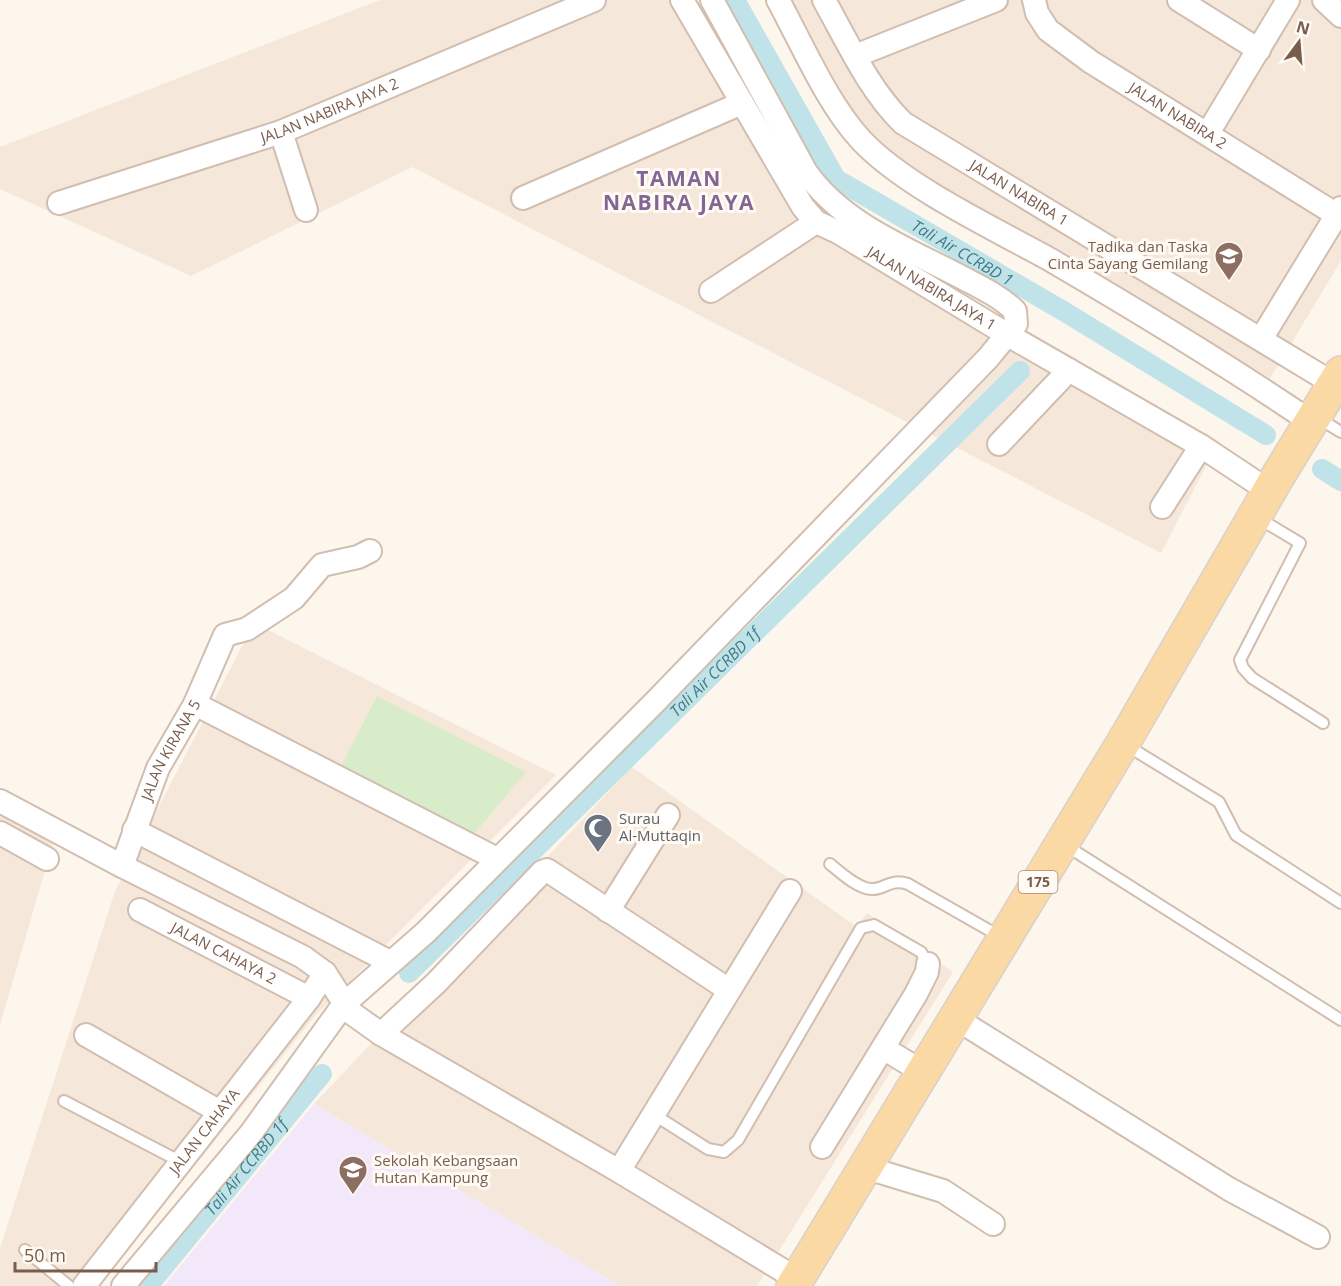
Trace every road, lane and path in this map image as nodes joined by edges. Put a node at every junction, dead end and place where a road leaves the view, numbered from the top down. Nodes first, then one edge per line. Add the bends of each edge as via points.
1 (594, 0) edge
2 (682, 0) edge
3 (712, 0) edge
4 (778, 0) edge
5 (824, 0) edge
6 (996, 0) edge
7 (1034, 0) edge
8 (1179, 0) edge
9 (1288, 0) edge
10 (1324, 0) edge
11 (1341, 16) edge
12 (1259, 50) junction
13 (855, 56) junction
14 (742, 103) junction
15 (281, 132) junction
16 (1208, 134) junction
17 (523, 198) dead end
18 (58, 204) dead end
19 (306, 210) dead end
20 (1339, 211) edge
21 (816, 222) junction
22 (711, 291) dead end
23 (1008, 335) junction
24 (1261, 339) junction
25 (1069, 370) junction
26 (1338, 378) edge
27 (1316, 428) edge
28 (999, 444) dead end
29 (1201, 446) junction
30 (1268, 494) junction
31 (1162, 507) dead end
32 (370, 551) dead end
33 (195, 704) junction
34 (1323, 723) dead end
35 (1123, 743) junction
36 (0, 801) edge
37 (668, 815) dead end
38 (135, 830) junction
39 (0, 833) edge
40 (1062, 843) junction
41 (47, 859) dead end
42 (497, 859) junction
43 (830, 864) dead end
44 (122, 866) junction
45 (790, 891) dead end
46 (1341, 903) edge
47 (140, 910) dead end
48 (608, 911) junction
49 (1004, 938) junction
50 (390, 962) junction
51 (927, 964) joint
52 (325, 974) junction
53 (729, 990) junction
54 (309, 998) junction
55 (344, 1004) junction
56 (955, 1018) junction
57 (1341, 1020) edge
58 (86, 1035) dead end
59 (381, 1035) junction
60 (883, 1048) junction
61 (921, 1071) junction
62 (64, 1101) dead end
63 (220, 1112) junction
64 (653, 1114) junction
65 (822, 1147) dead end
66 (182, 1162) junction
67 (864, 1167) junction
68 (619, 1171) junction
69 (993, 1224) dead end
70 (1318, 1238) dead end
71 (25, 1250) dead end
72 (795, 1282) edge
73 (69, 1286) edge
74 (84, 1286) edge
75 (123, 1286) edge

1 - 15 street, JALAN NABIRA JAYA 2
2 - 14 street, JALAN NABIRA JAYA 1
3 - 23 street via 820,192 883,236 1009,304 1017,316
4 - 27 street via 831,97 860,139 876,154 933,193 1173,333
5 - 13 street, JALAN NABIRA 1
6 - 13 street
7 - 16 street, JALAN NABIRA 2 via 1048,30 1066,44
8 - 12 street
9 - 12 street
10 - 11 street
12 - 16 street
13 - 24 street, JALAN NABIRA 1 via 903,123
14 - 17 street
14 - 21 street, JALAN NABIRA JAYA 1 via 803,207
15 - 18 street, JALAN NABIRA JAYA 2
15 - 19 street
16 - 20 street, JALAN NABIRA 2
20 - 24 street
21 - 22 street
21 - 23 street, JALAN NABIRA JAYA 1
23 - 25 street, JALAN NABIRA JAYA 1
23 - 42 street via 655,702
24 - 26 street, JALAN NABIRA 1
25 - 28 street
25 - 29 street, JALAN NABIRA JAYA 1
26 - 27 main road, 175
27 - 30 main road, 175
29 - 30 street, JALAN NABIRA JAYA 1
29 - 31 street
30 - 34 lane via 1300,543 1240,660 1243,668 1285,700
30 - 35 main road, 175
32 - 33 street, JALAN KIRANA 5 via 350,560 322,565 294,598 248,629 225,635
33 - 38 street, JALAN KIRANA 5 via 158,768
33 - 42 street
35 - 40 main road, 175
35 - 46 lane via 1220,802 1236,836
36 - 44 street
37 - 48 street
38 - 44 street, JALAN KIRANA 5
38 - 50 street
39 - 41 street
40 - 49 main road, 175
40 - 57 lane
42 - 50 street via 426,932
43 - 49 lane via 860,886 872,889 891,881 908,884
44 - 52 street via 303,957
45 - 53 street
47 - 54 street, JALAN CAHAYA 2
48 - 53 street
48 - 59 street via 552,872 542,872 436,984
49 - 56 main road, 175
50 - 55 street
51 - 60 street via 920,987
51 - 64 lane via 921,952 874,925 861,928 738,1140 724,1152 708,1149
52 - 54 street, JALAN CAHAYA
52 - 55 street
53 - 64 street
54 - 63 street, JALAN CAHAYA
55 - 59 street
55 - 75 street via 251,1133
56 - 61 main road, 175
56 - 70 street via 1229,1189
58 - 63 street
59 - 68 street
60 - 61 street
60 - 65 street
61 - 67 main road, 175
62 - 66 lane
63 - 66 street, JALAN CAHAYA
64 - 68 street
66 - 74 street, JALAN CAHAYA
67 - 69 street via 943,1191
67 - 72 main road, 175
68 - 72 street
71 - 73 lane

